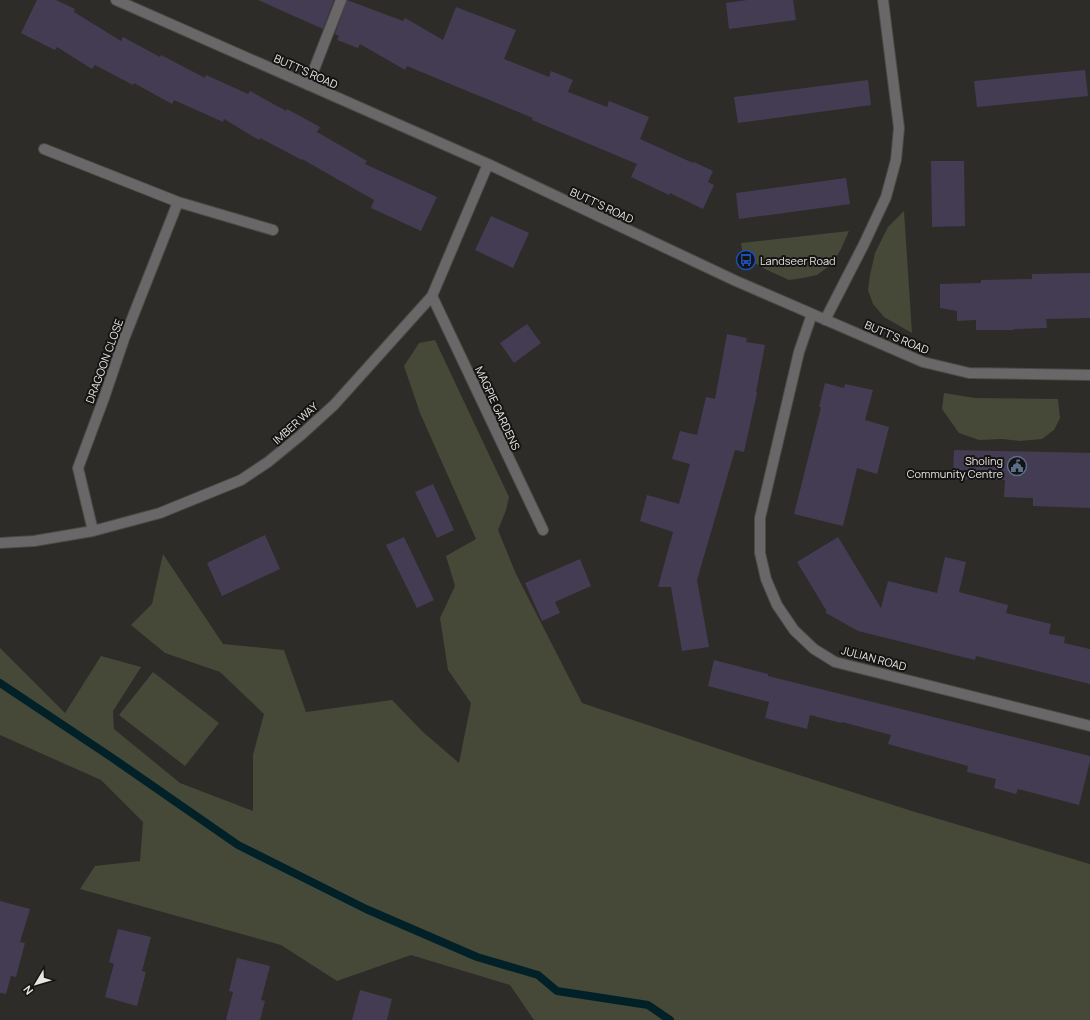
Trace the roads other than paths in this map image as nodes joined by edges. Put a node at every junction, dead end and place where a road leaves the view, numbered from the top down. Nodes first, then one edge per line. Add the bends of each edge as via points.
1 (116, 0) edge
2 (341, 0) edge
3 (883, 0) edge
4 (308, 85) junction
5 (44, 149) dead end
6 (488, 164) junction
7 (178, 202) junction
8 (273, 230) dead end
9 (432, 296) junction
10 (812, 314) junction
11 (825, 320) junction
12 (1090, 374) edge
13 (543, 530) dead end
14 (93, 531) junction
15 (0, 543) edge
16 (1090, 726) edge

1 - 4 street, BUTT'S ROAD
2 - 4 street
3 - 11 street via 899,128 896,160 886,197
4 - 6 street, BUTT'S ROAD
5 - 7 street
6 - 9 street, IMBER WAY
6 - 10 street, BUTT'S ROAD
7 - 8 street
7 - 14 street, DRAGOON CLOSE via 124,339 78,468
9 - 13 street, MAGPIE GARDENS
9 - 14 street, IMBER WAY via 334,405 268,462 241,480 160,513
10 - 11 street, BUTT'S ROAD
10 - 16 street, JULIAN ROAD via 799,352 760,518 760,553 766,579 777,605 797,633 814,649 835,662
11 - 12 street, BUTT'S ROAD via 923,362 969,373
14 - 15 street, IMBER WAY via 34,541

